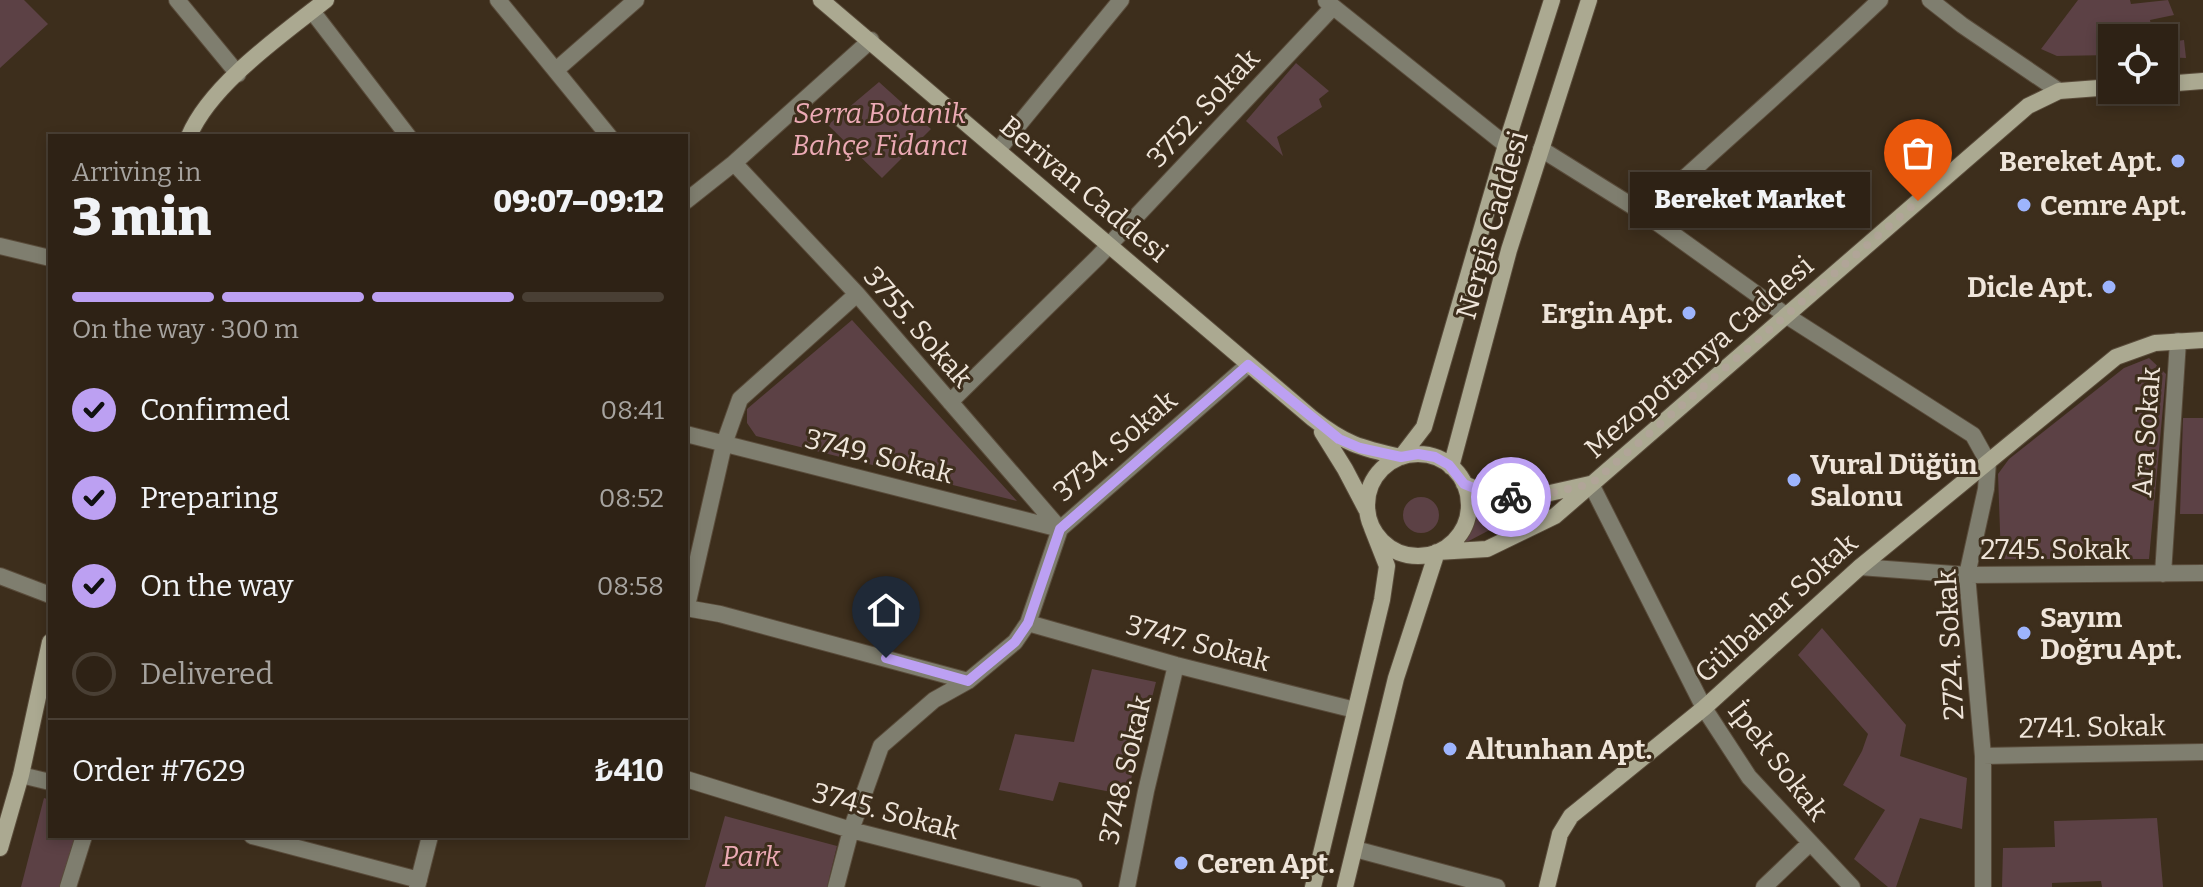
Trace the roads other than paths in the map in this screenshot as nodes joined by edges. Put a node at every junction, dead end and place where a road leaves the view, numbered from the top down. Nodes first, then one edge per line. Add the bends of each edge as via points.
1 (177, 0) edge
2 (326, 0) edge
3 (498, 0) edge
4 (636, 0) edge
5 (821, 0) edge
6 (1121, 0) edge
7 (1552, 0) edge
8 (1589, 0) edge
9 (1880, 0) edge
10 (1930, 0) edge
11 (1329, 4) edge
12 (312, 11) junction
13 (871, 40) junction
14 (556, 70) junction
15 (238, 74) junction
16 (2203, 81) edge
17 (2178, 83) edge
18 (2098, 88) edge
19 (2059, 91) junction
20 (190, 134) edge
21 (406, 134) edge
22 (607, 134) edge
23 (1506, 145) junction
24 (1541, 149) junction
25 (998, 150) junction
26 (734, 163) junction
27 (688, 199) edge
28 (1645, 214) junction
29 (1110, 244) junction
30 (0, 246) edge
31 (48, 258) edge
32 (857, 294) junction
33 (1787, 316) junction
34 (2203, 340) edge
35 (2178, 341) junction
36 (1248, 365) junction
37 (950, 402) junction
38 (1312, 418) junction
39 (688, 435) edge
40 (724, 444) junction
41 (1401, 457) junction
42 (1988, 462) junction
43 (1451, 467) junction
44 (1464, 484) junction
45 (1591, 484) junction
46 (1370, 520) junction
47 (1060, 529) junction
48 (1437, 552) junction
49 (1860, 567) junction
50 (2203, 573) edge
51 (2163, 574) junction
52 (1967, 575) junction
53 (0, 576) edge
54 (48, 594) edge
55 (688, 598) edge
56 (688, 608) edge
57 (1028, 623) junction
58 (48, 651) edge
59 (1176, 665) junction
60 (968, 681) junction
61 (1704, 708) junction
62 (1355, 710) junction
63 (2203, 752) edge
64 (1983, 756) junction
65 (21, 775) junction
66 (688, 780) edge
67 (48, 782) edge
68 (851, 830) junction
69 (83, 838) edge
70 (259, 838) edge
71 (430, 838) edge
72 (1809, 844) junction
73 (0, 848) edge
74 (1355, 849) junction
75 (418, 884) edge
76 (68, 887) edge
77 (836, 887) edge
78 (1074, 887) edge
79 (1127, 887) edge
80 (1313, 887) edge
81 (1345, 887) edge
82 (1497, 887) edge
83 (1547, 887) edge
84 (1764, 887) edge
85 (1852, 887) edge
86 (1983, 887) edge

1 - 15 street
2 - 12 street
3 - 14 street
4 - 14 street
5 - 13 street, Berivan Caddesi
6 - 25 street
7 - 23 street, Nergis Caddesi
8 - 24 street, Nergis Caddesi
9 - 28 street
10 - 19 street
11 - 23 street
11 - 29 street, 3752. Sokak
12 - 15 street
12 - 21 street
13 - 25 street, Berivan Caddesi
13 - 26 street
14 - 22 street
15 - 20 street via 217,93
16 - 17 street
18 - 19 street, Mezopotamya Caddesi
19 - 33 street, Mezopotamya Caddesi via 2028,106
23 - 41 street, Nergis Caddesi via 1424,427
24 - 28 street
24 - 43 street, Nergis Caddesi
25 - 29 street, Berivan Caddesi
26 - 27 street
26 - 32 street, 3755. Sokak
28 - 33 street
29 - 36 street, Berivan Caddesi
29 - 37 street, 3752. Sokak
30 - 31 street
32 - 37 street, 3755. Sokak
32 - 40 street via 740,399
33 - 42 street via 1973,435
33 - 45 street, Mezopotamya Caddesi
34 - 35 street, Gülbahar Sokak
35 - 42 street, Gülbahar Sokak via 2116,357
35 - 51 street, Ara Sokak
36 - 38 street, Berivan Caddesi
36 - 47 street, 3734. Sokak
37 - 47 street, 3755. Sokak
38 - 41 street via 1350,444
38 - 46 street
39 - 40 street, 3749. Sokak
40 - 47 street, 3749. Sokak
40 - 55 street
41 - 43 street via 1435,457
41 - 46 street via 1374,478 1368,494
42 - 49 street, Gülbahar Sokak
42 - 52 street, 2724. Sokak
43 - 44 street
44 - 45 street, Mezopotamya Caddesi via 1498,498
44 - 48 street via 1466,524 1458,538
45 - 48 street, Mezopotamya Caddesi via 1555,516 1519,536 1487,549
45 - 61 street, İpek Sokak
46 - 48 street via 1383,542 1397,552
46 - 62 street via 1387,566
47 - 57 street, 3734. Sokak
48 - 74 street via 1396,678
49 - 52 street, 2745. Sokak
49 - 61 street, Gülbahar Sokak
50 - 51 street, 2745. Sokak
51 - 52 street, 2745. Sokak
52 - 64 street, 2724. Sokak
53 - 54 street
56 - 60 street
57 - 59 street, 3747. Sokak
57 - 60 street, 3734. Sokak via 1015,642
58 - 65 street
59 - 62 street, 3747. Sokak
59 - 79 street, 3748. Sokak
60 - 68 street, 3734. Sokak via 934,700 881,746
61 - 72 street, İpek Sokak via 1749,777
61 - 83 street, Gülbahar Sokak via 1571,816 1560,834
62 - 80 street
63 - 64 street, 2741. Sokak
64 - 86 street, 2724. Sokak
65 - 67 street
65 - 73 street
66 - 68 street, 3745. Sokak
68 - 77 street, 3734. Sokak
68 - 78 street, 3745. Sokak
69 - 76 street
70 - 75 street
71 - 75 street
72 - 84 street
72 - 85 street, İpek Sokak
74 - 81 street
74 - 82 street

